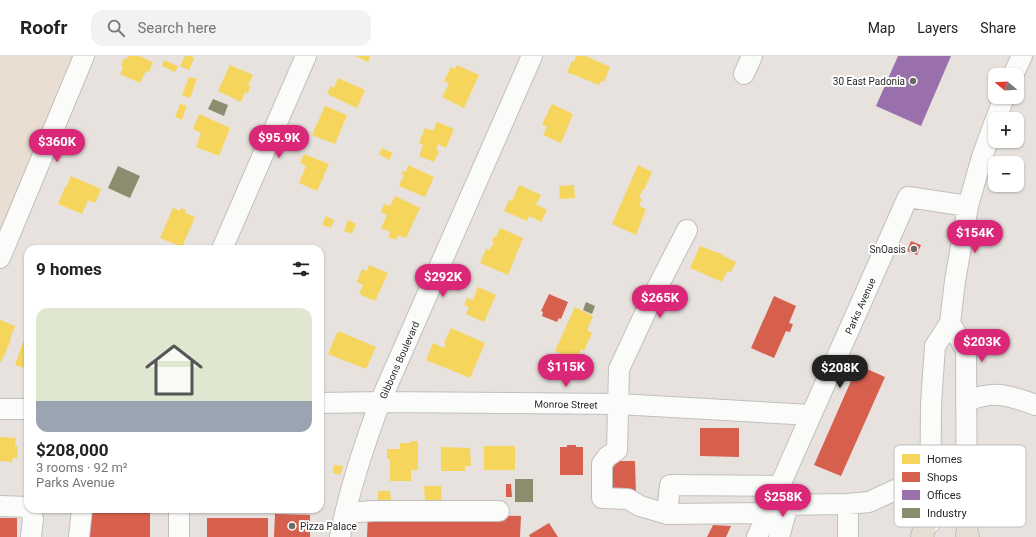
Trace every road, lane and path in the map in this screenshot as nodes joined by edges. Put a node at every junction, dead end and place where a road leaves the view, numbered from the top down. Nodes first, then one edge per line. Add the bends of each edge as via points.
1 (84, 56) edge
2 (306, 56) edge
3 (532, 56) edge
4 (1022, 56) edge
5 (1016, 68) edge
6 (988, 140) edge
7 (968, 206) junction
8 (687, 230) dead end
9 (224, 245) edge
10 (0, 258) edge
11 (950, 323) junction
12 (966, 401) junction
13 (380, 402) junction
14 (324, 403) edge
15 (618, 404) junction
16 (1036, 405) edge
17 (0, 409) edge
18 (24, 409) edge
19 (811, 415) junction
20 (931, 445) edge
21 (966, 445) edge
22 (779, 486) junction
23 (894, 490) edge
24 (0, 506) edge
25 (24, 507) edge
26 (778, 509) junction
27 (848, 509) junction
28 (500, 511) dead end
29 (32, 513) edge
30 (82, 513) edge
31 (179, 513) edge
32 (345, 513) junction
33 (668, 514) junction
34 (924, 527) edge
35 (32, 537) edge
36 (79, 537) edge
37 (179, 537) edge
38 (340, 537) edge
39 (757, 537) edge
40 (779, 537) edge
41 (848, 537) edge
42 (922, 537) edge

1 - 10 street
2 - 9 street
3 - 13 street, Gibbons Boulevard
4 - 5 street
6 - 7 street
7 - 11 street
7 - 19 street, Parks Avenue via 908,197
8 - 15 street via 620,369
11 - 12 street via 966,350
11 - 20 street via 935,346
12 - 16 street via 981,396 998,395 1013,396
12 - 21 street
13 - 14 street, Monroe Street
13 - 15 street, Monroe Street
13 - 32 street, Gibbons Boulevard via 353,479
15 - 19 street, Monroe Street
15 - 33 street via 618,450 602,464 602,498 628,499 640,506
17 - 18 street
19 - 22 street, Parks Avenue
22 - 26 street, Parks Avenue
22 - 33 street via 670,485
23 - 27 street
24 - 25 street
26 - 27 street
26 - 33 street
26 - 39 street, Parks Avenue
26 - 40 street
27 - 41 street
28 - 32 street
29 - 35 street via 34,519
30 - 36 street
31 - 37 street
32 - 38 street, Gibbons Boulevard
34 - 42 main road

